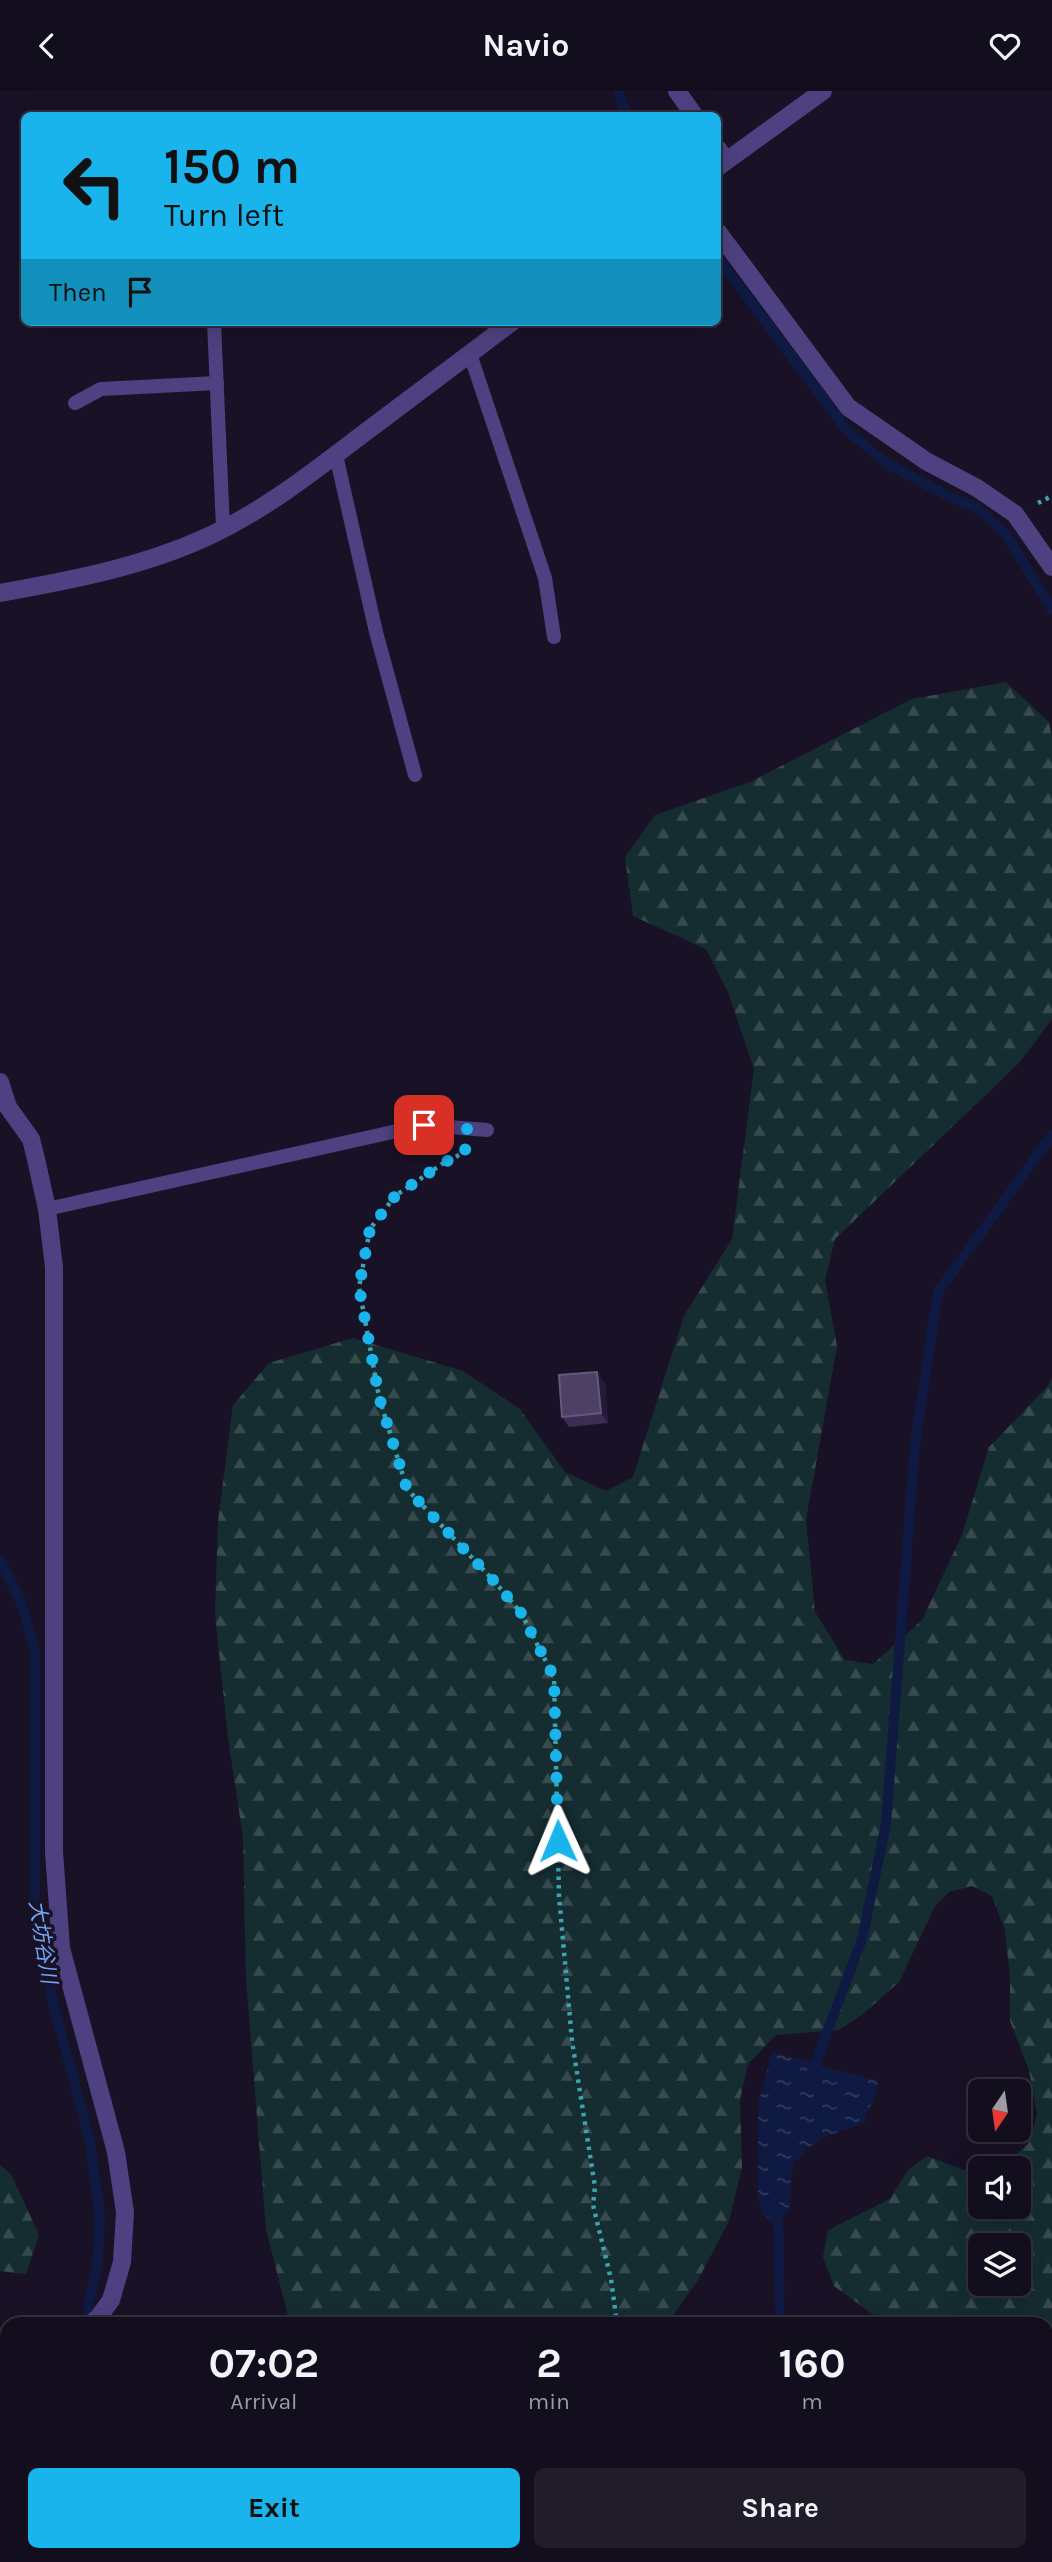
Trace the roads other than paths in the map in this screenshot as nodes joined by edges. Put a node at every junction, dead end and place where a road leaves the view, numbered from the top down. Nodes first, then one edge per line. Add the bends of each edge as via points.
1 (677, 91) edge
2 (823, 91) edge
3 (692, 112) edge
4 (721, 158) edge
5 (721, 236) edge
6 (214, 326) edge
7 (507, 326) edge
8 (470, 354) junction
9 (217, 383) junction
10 (75, 403) dead end
11 (336, 454) junction
12 (223, 528) junction
13 (1052, 567) edge
14 (0, 593) edge
15 (554, 637) dead end
16 (415, 775) dead end
17 (0, 1082) edge
18 (487, 1130) dead end
19 (47, 1209) junction
20 (97, 2317) edge

1 - 3 street
2 - 4 street
5 - 13 street via 848,407 1014,514
6 - 9 lane
7 - 8 street
8 - 11 street
8 - 15 lane via 545,578
9 - 10 lane via 100,389
9 - 12 lane
11 - 12 street
11 - 16 lane via 376,632
12 - 14 street via 133,565
17 - 19 street via 8,1107 31,1139
18 - 19 lane via 424,1125
19 - 20 street via 54,1267 54,1852 61,1948 116,2152 125,2212 122,2262 111,2300

